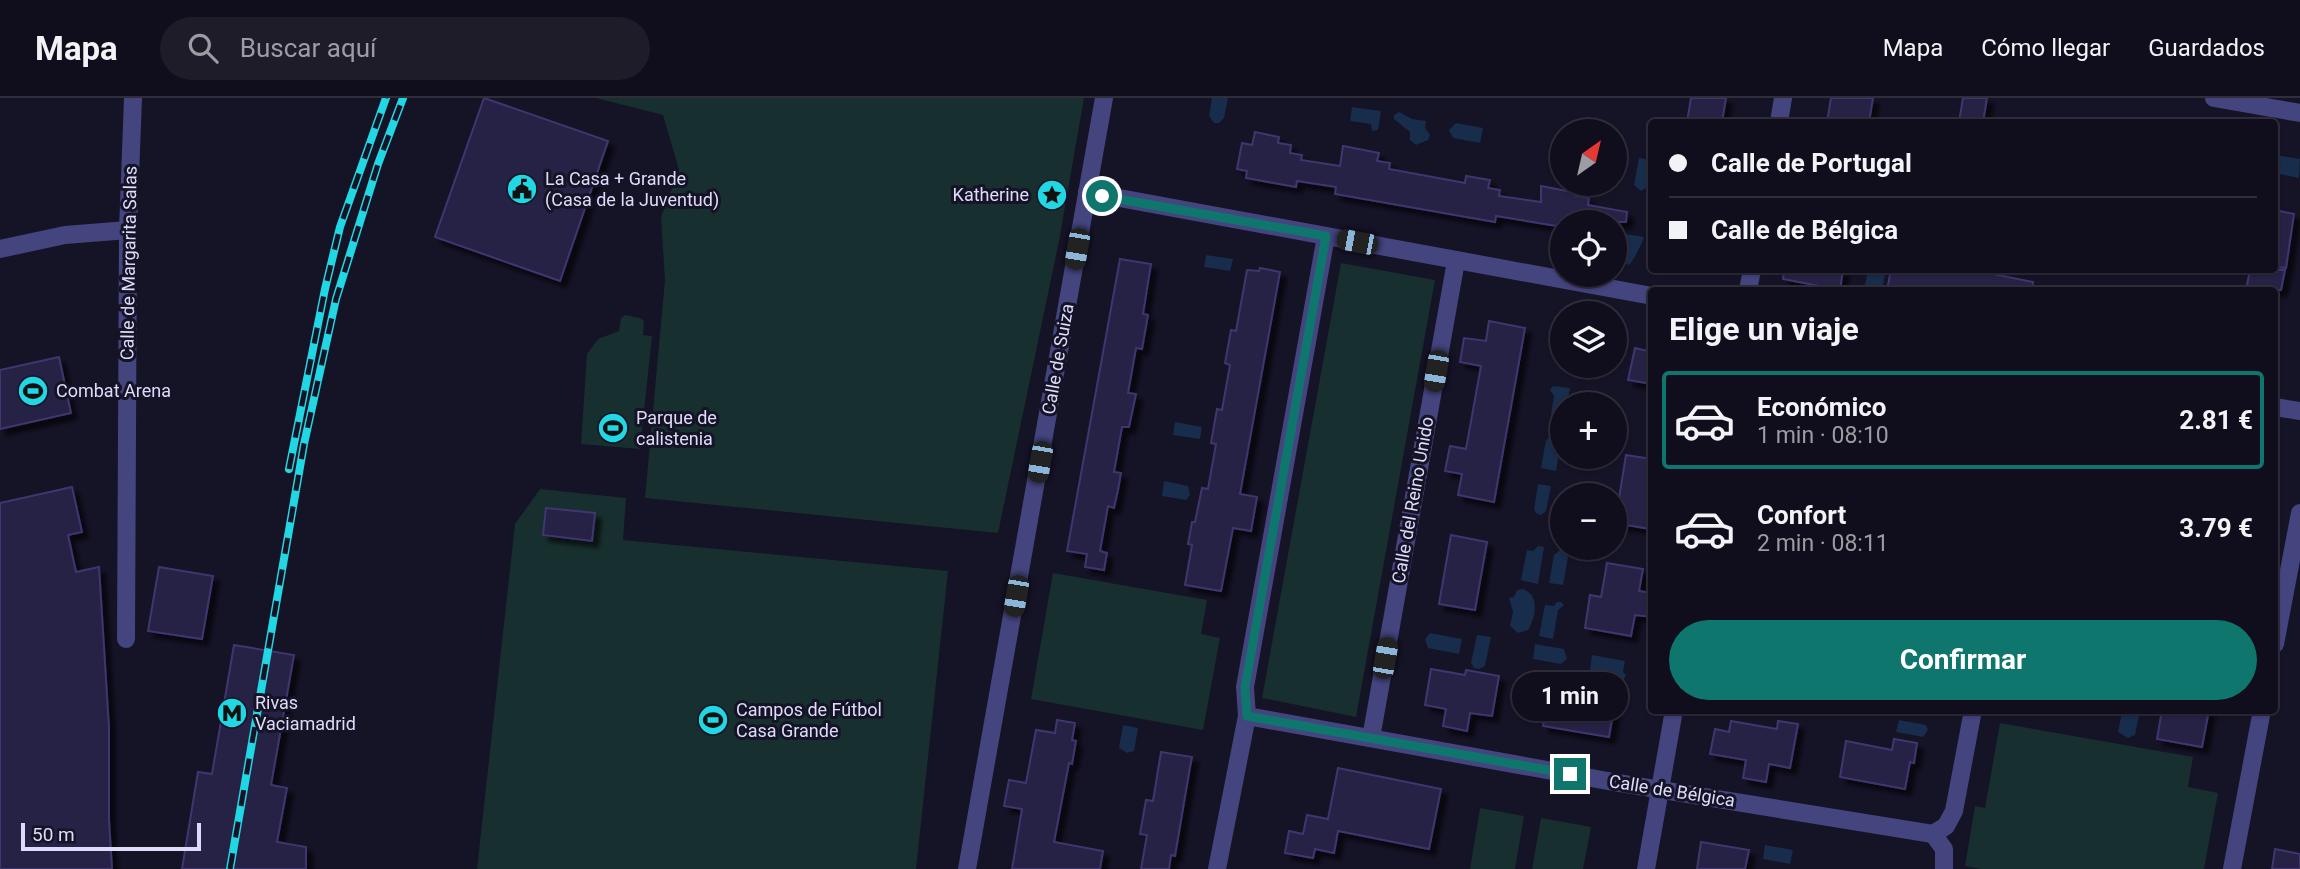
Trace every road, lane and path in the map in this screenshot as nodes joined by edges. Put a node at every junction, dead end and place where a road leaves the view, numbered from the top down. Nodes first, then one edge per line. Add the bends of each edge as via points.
1 (133, 98) edge
2 (1104, 98) edge
3 (1783, 98) edge
4 (2214, 98) edge
5 (2300, 113) edge
6 (1780, 119) edge
7 (1087, 192) junction
8 (128, 230) junction
9 (1326, 236) junction
10 (0, 249) edge
11 (1456, 261) junction
12 (1648, 295) edge
13 (2278, 407) edge
14 (2300, 411) edge
15 (2300, 513) edge
16 (2278, 628) edge
17 (126, 639) dead end
18 (1673, 714) edge
19 (1972, 714) edge
20 (2261, 714) edge
21 (1247, 716) junction
22 (1371, 738) junction
23 (1660, 789) junction
24 (1933, 834) junction
25 (967, 869) edge
26 (1217, 869) edge
27 (1646, 869) edge
28 (1944, 869) edge
29 (2232, 869) edge

1 - 8 street, Calle de Margarita Salas
2 - 7 street, Calle de Suiza
3 - 6 street
4 - 5 street
7 - 9 street
7 - 25 street, Calle de Suiza
8 - 10 street via 65,235
8 - 17 street, Calle de Margarita Salas
9 - 11 street
9 - 21 street via 1245,687
11 - 12 street
11 - 22 street, Calle del Reino Unido
13 - 14 street
15 - 16 street
18 - 23 street
19 - 24 street via 1954,811 1946,826
20 - 29 street
21 - 22 street, Calle de Bélgica
21 - 26 street
22 - 23 street, Calle de Bélgica
23 - 24 street, Calle de Bélgica
23 - 27 street
24 - 28 street via 1944,849

